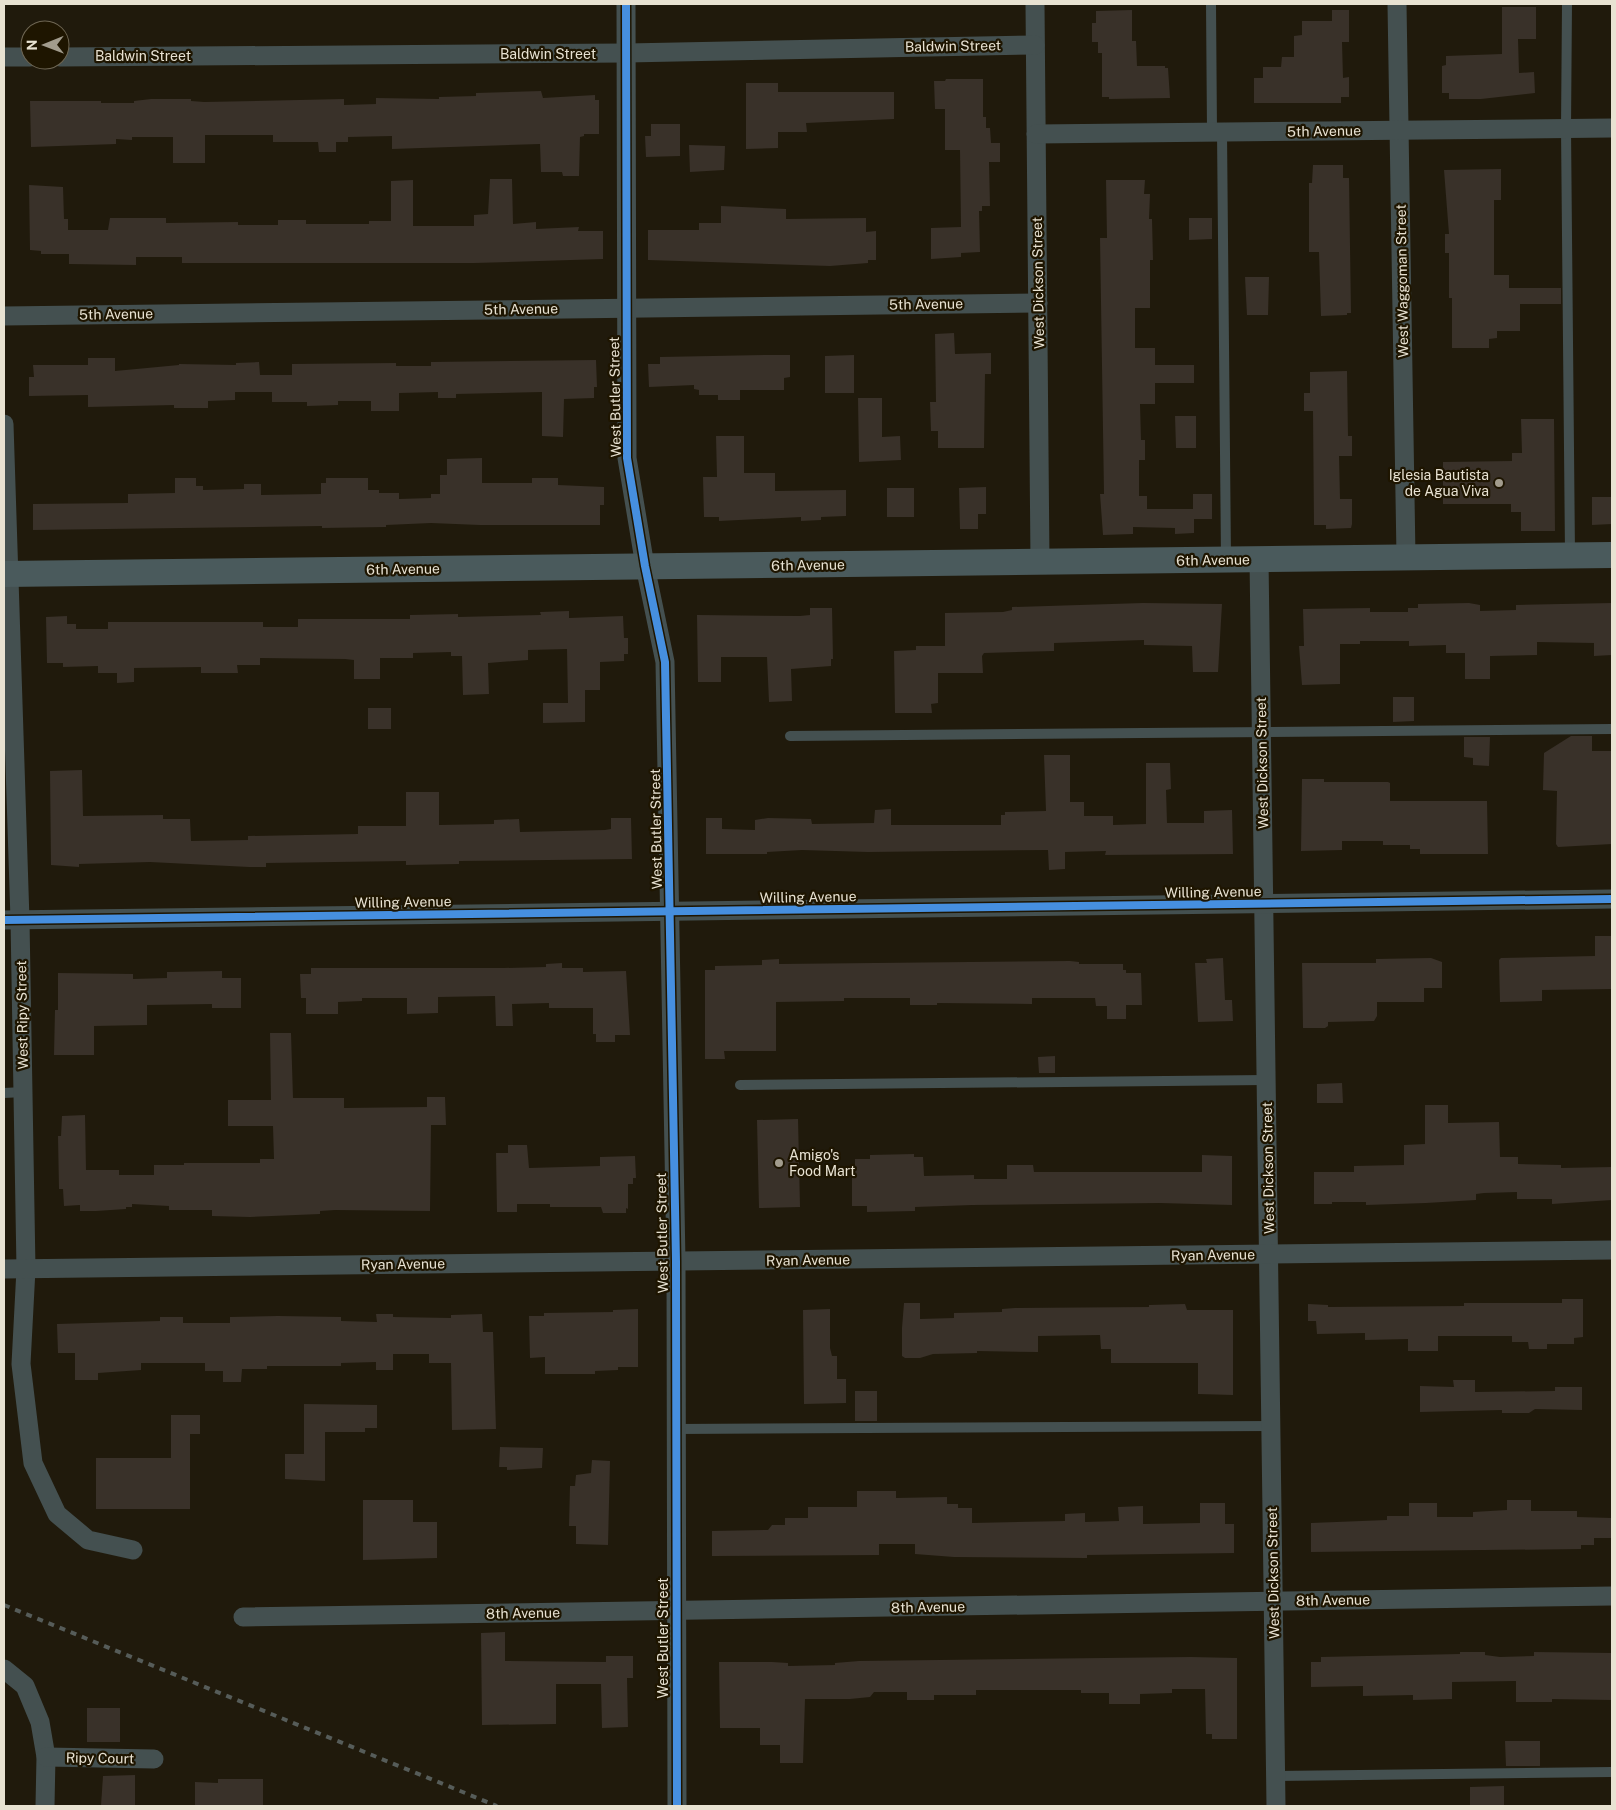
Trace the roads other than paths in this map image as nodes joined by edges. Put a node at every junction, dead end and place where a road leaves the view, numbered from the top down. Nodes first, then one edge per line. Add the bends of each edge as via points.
1 (626, 4) edge
2 (1035, 4) edge
3 (1211, 4) edge
4 (1397, 4) edge
5 (1567, 4) edge
6 (1035, 44) junction
7 (627, 53) junction
8 (4, 57) edge
9 (20, 57) edge
10 (70, 57) edge
11 (1566, 128) junction
12 (1612, 128) edge
13 (1399, 131) junction
14 (1217, 132) junction
15 (1036, 134) junction
16 (1038, 303) junction
17 (627, 308) junction
18 (4, 316) edge
19 (4, 424) edge
20 (1612, 555) edge
21 (1570, 556) junction
22 (1406, 557) junction
23 (1259, 559) junction
24 (1226, 560) junction
25 (1040, 562) junction
26 (645, 566) junction
27 (7, 574) edge
28 (1612, 729) edge
29 (1261, 734) junction
30 (790, 736) dead end
31 (1612, 899) edge
32 (1264, 904) junction
33 (670, 911) junction
34 (12, 920) edge
35 (1266, 1080) junction
36 (740, 1085) dead end
37 (23, 1092) junction
38 (4, 1093) edge
39 (1612, 1250) edge
40 (1269, 1254) junction
41 (676, 1261) junction
42 (4, 1269) edge
43 (26, 1269) junction
44 (1271, 1426) junction
45 (676, 1429) junction
46 (133, 1550) dead end
47 (1612, 1596) edge
48 (1274, 1601) junction
49 (675, 1610) junction
50 (243, 1617) dead end
51 (4, 1669) edge
52 (46, 1758) junction
53 (154, 1760) dead end
54 (1612, 1772) edge
55 (1276, 1776) junction
56 (45, 1806) edge
57 (677, 1806) edge
58 (1276, 1806) edge

1 - 7 street, West Butler Street
2 - 6 street, West Dickson Street
3 - 14 lane
4 - 13 street, West Waggoman Street
5 - 11 lane
6 - 7 street, Baldwin Street
6 - 15 street, West Dickson Street
7 - 10 street, Baldwin Street
7 - 17 street, West Butler Street
8 - 9 street
11 - 12 street, 5th Avenue
11 - 13 street, 5th Avenue
11 - 21 lane
13 - 14 street, 5th Avenue
13 - 22 street, West Waggoman Street
14 - 15 street, 5th Avenue
14 - 24 lane
15 - 16 street, West Dickson Street
16 - 17 street, 5th Avenue
16 - 25 street, West Dickson Street
17 - 18 street, 5th Avenue
17 - 26 street, West Butler Street via 628,458
19 - 27 street, West Ripy Street
20 - 21 street, 6th Avenue
21 - 22 street, 6th Avenue
22 - 23 street, 6th Avenue
23 - 24 street, 6th Avenue
23 - 29 street, West Dickson Street
24 - 25 street, 6th Avenue
25 - 26 street, 6th Avenue
26 - 27 street, 6th Avenue
26 - 33 street, West Butler Street via 665,662
27 - 34 street, West Ripy Street
28 - 29 lane
29 - 30 lane
29 - 32 street, West Dickson Street
31 - 32 street, Willing Avenue
32 - 33 street, Willing Avenue
32 - 35 street, West Dickson Street
33 - 34 street, Willing Avenue
33 - 41 street, West Butler Street
34 - 37 street, West Ripy Street
35 - 36 lane
35 - 40 street, West Dickson Street
37 - 38 lane
37 - 43 street, West Ripy Street
39 - 40 street, Ryan Avenue
40 - 41 street, Ryan Avenue
40 - 44 street, West Dickson Street
41 - 43 street, Ryan Avenue
41 - 45 street, West Butler Street
42 - 43 street, Ryan Avenue
43 - 46 street, West Ripy Street via 21,1364 33,1463 58,1514 88,1540
44 - 45 lane
44 - 48 street, West Dickson Street
45 - 49 street, West Butler Street
47 - 48 street, 8th Avenue
48 - 49 street, 8th Avenue
48 - 55 street, West Dickson Street
49 - 50 street, 8th Avenue
49 - 57 street, West Butler Street
51 - 52 street via 25,1686 40,1722
52 - 53 street, Ripy Court
52 - 56 street
54 - 55 lane
55 - 58 street, West Dickson Street

